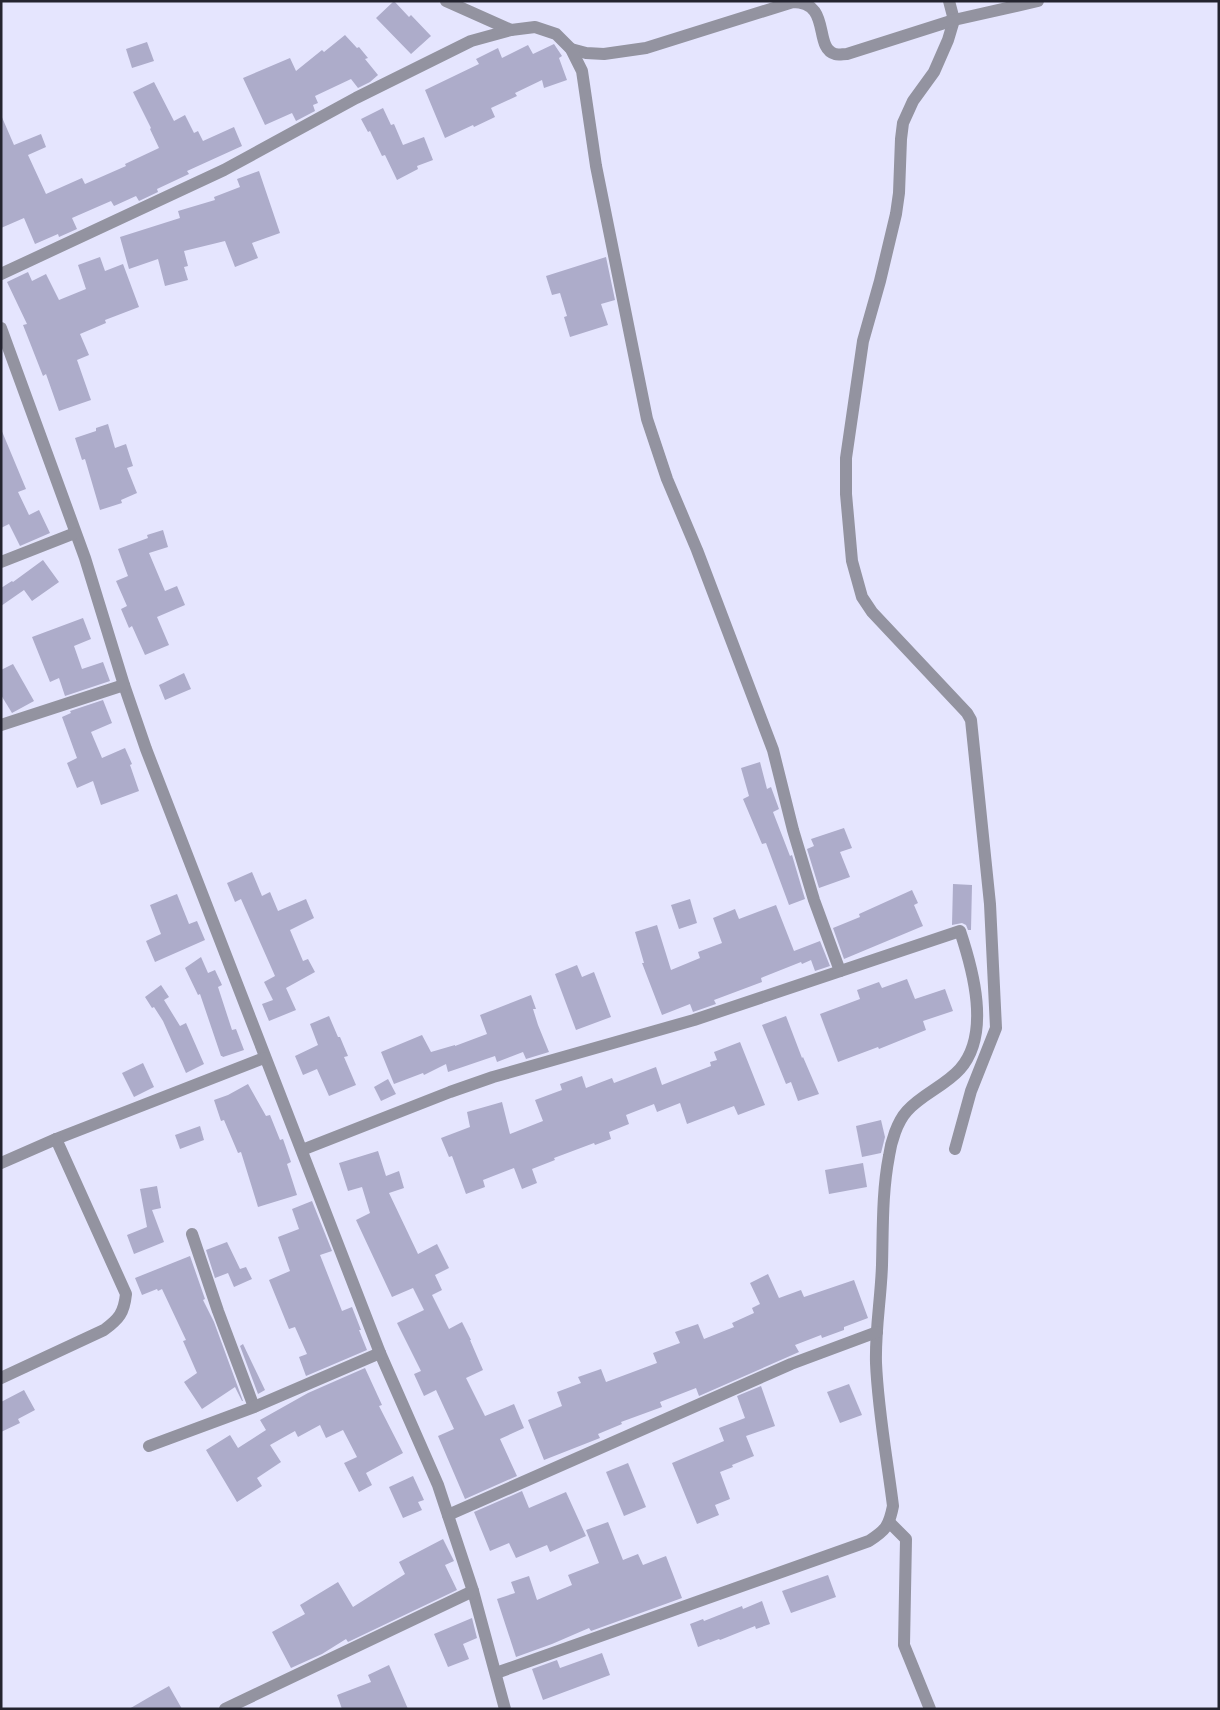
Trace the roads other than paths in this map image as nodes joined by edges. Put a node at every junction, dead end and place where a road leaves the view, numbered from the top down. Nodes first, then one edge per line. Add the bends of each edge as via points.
1 (446, 1) edge
2 (949, 1) edge
3 (1038, 1) edge
4 (954, 20) junction
5 (512, 30) junction
6 (571, 48) junction
7 (1, 274) edge
8 (1, 328) edge
9 (75, 534) junction
10 (1, 562) edge
11 (124, 685) junction
12 (1, 725) edge
13 (840, 971) junction
14 (264, 1058) junction
15 (56, 1139) junction
16 (955, 1149) dead end
17 (302, 1150) junction
18 (1, 1163) edge
19 (192, 1234) dead end
20 (877, 1332) junction
21 (380, 1353) junction
22 (1, 1378) edge
23 (254, 1407) junction
24 (149, 1446) dead end
25 (448, 1515) junction
26 (890, 1523) junction
27 (473, 1591) junction
28 (496, 1673) junction
29 (225, 1709) edge
30 (505, 1709) edge
31 (930, 1709) edge

1 - 5 street
2 - 4 street
3 - 4 street
4 - 6 street via 847,54 834,54 827,47 815,11 806,3 793,2 646,48 604,54
4 - 16 street via 938,64 912,101 903,123 896,214 863,341 846,458 846,494 852,561 862,597 971,720 990,904 996,1028 971,1091
5 - 6 street via 535,27 556,34
5 - 7 street via 471,41 356,98 224,170
6 - 13 street via 582,71 596,166 647,419 772,750 814,900
8 - 9 street
9 - 10 street
9 - 11 street
11 - 12 street
11 - 14 street
13 - 17 street via 694,1020 493,1077
13 - 20 street via 960,931 970,962 976,1005 977,1025 968,1058 960,1069 906,1112 893,1140 886,1172
14 - 15 street
14 - 17 street
15 - 18 street
15 - 22 street via 126,1294 124,1308 117,1320 104,1330
17 - 21 street
19 - 23 street
20 - 25 street via 791,1364
20 - 26 street via 878,1385 892,1506
21 - 23 street
21 - 25 street
23 - 24 street
25 - 27 street
26 - 28 street via 868,1541
26 - 31 street via 906,1539 904,1645
27 - 28 street
27 - 29 street
28 - 30 street

